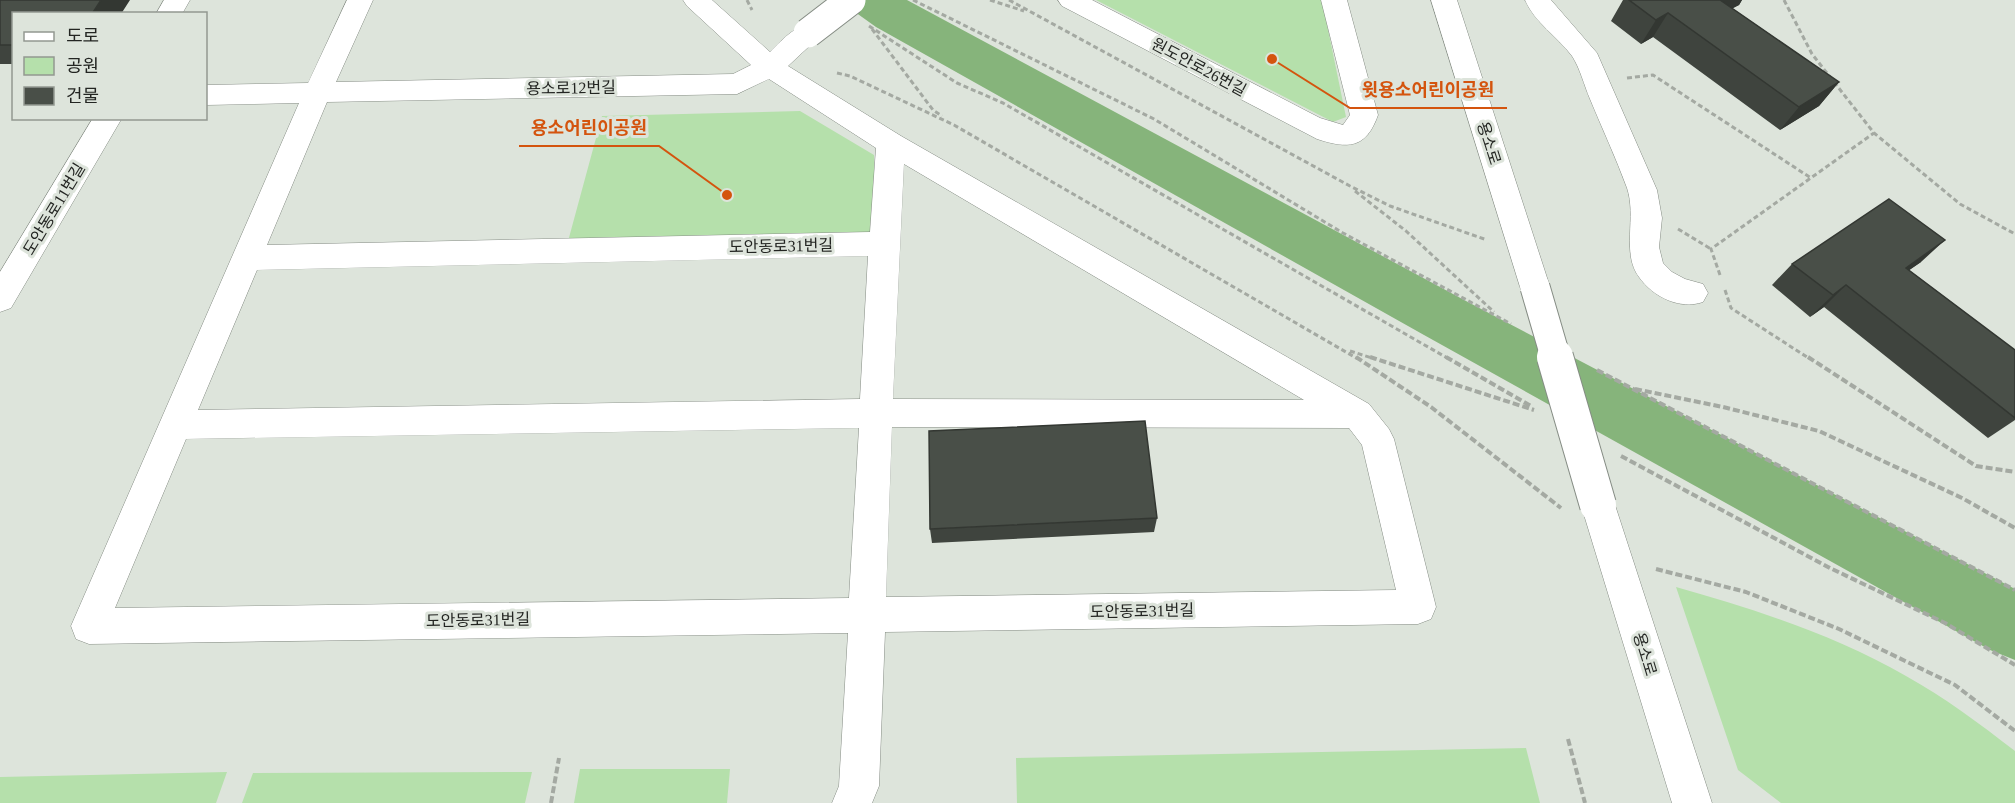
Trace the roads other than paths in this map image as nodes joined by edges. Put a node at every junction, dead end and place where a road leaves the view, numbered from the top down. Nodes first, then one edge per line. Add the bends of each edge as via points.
1 (360, 0) edge
2 (696, 0) edge
3 (1071, 0) edge
4 (1334, 0) edge
5 (1444, 0) edge
6 (1538, 0) edge
7 (856, 10) edge
8 (770, 67) junction
9 (316, 94) junction
10 (207, 95) edge
11 (107, 120) edge
12 (891, 143) junction
13 (884, 244) junction
14 (247, 258) junction
15 (1692, 293) dead end
16 (0, 299) edge
17 (877, 413) junction
18 (1357, 414) junction
19 (174, 425) junction
20 (866, 614) junction
21 (859, 797) edge
22 (1692, 803) edge

1 - 9 street
2 - 8 street
3 - 4 street, 원도안로26번길 via 1328,132 1353,135 1361,128 1364,115
5 - 22 street, 용소로, bridge via 1535,287 1583,509
6 - 15 street via 1584,53 1642,190 1647,218 1644,247 1649,268 1661,281
7 - 8 street, 용소로12번길, bridge via 808,33
8 - 9 street, 용소로12번길 via 737,84
8 - 12 street
9 - 10 street, 용소로12번길
9 - 14 street
11 - 16 street, 도안동로11번길
12 - 13 street
12 - 18 street
13 - 14 street, 도안동로31번길
13 - 17 street
14 - 19 street
17 - 18 street
17 - 19 street
17 - 20 street
18 - 20 street, 도안동로31번길 via 1377,439 1418,607
19 - 20 street, 도안동로31번길 via 89,626
20 - 21 street

